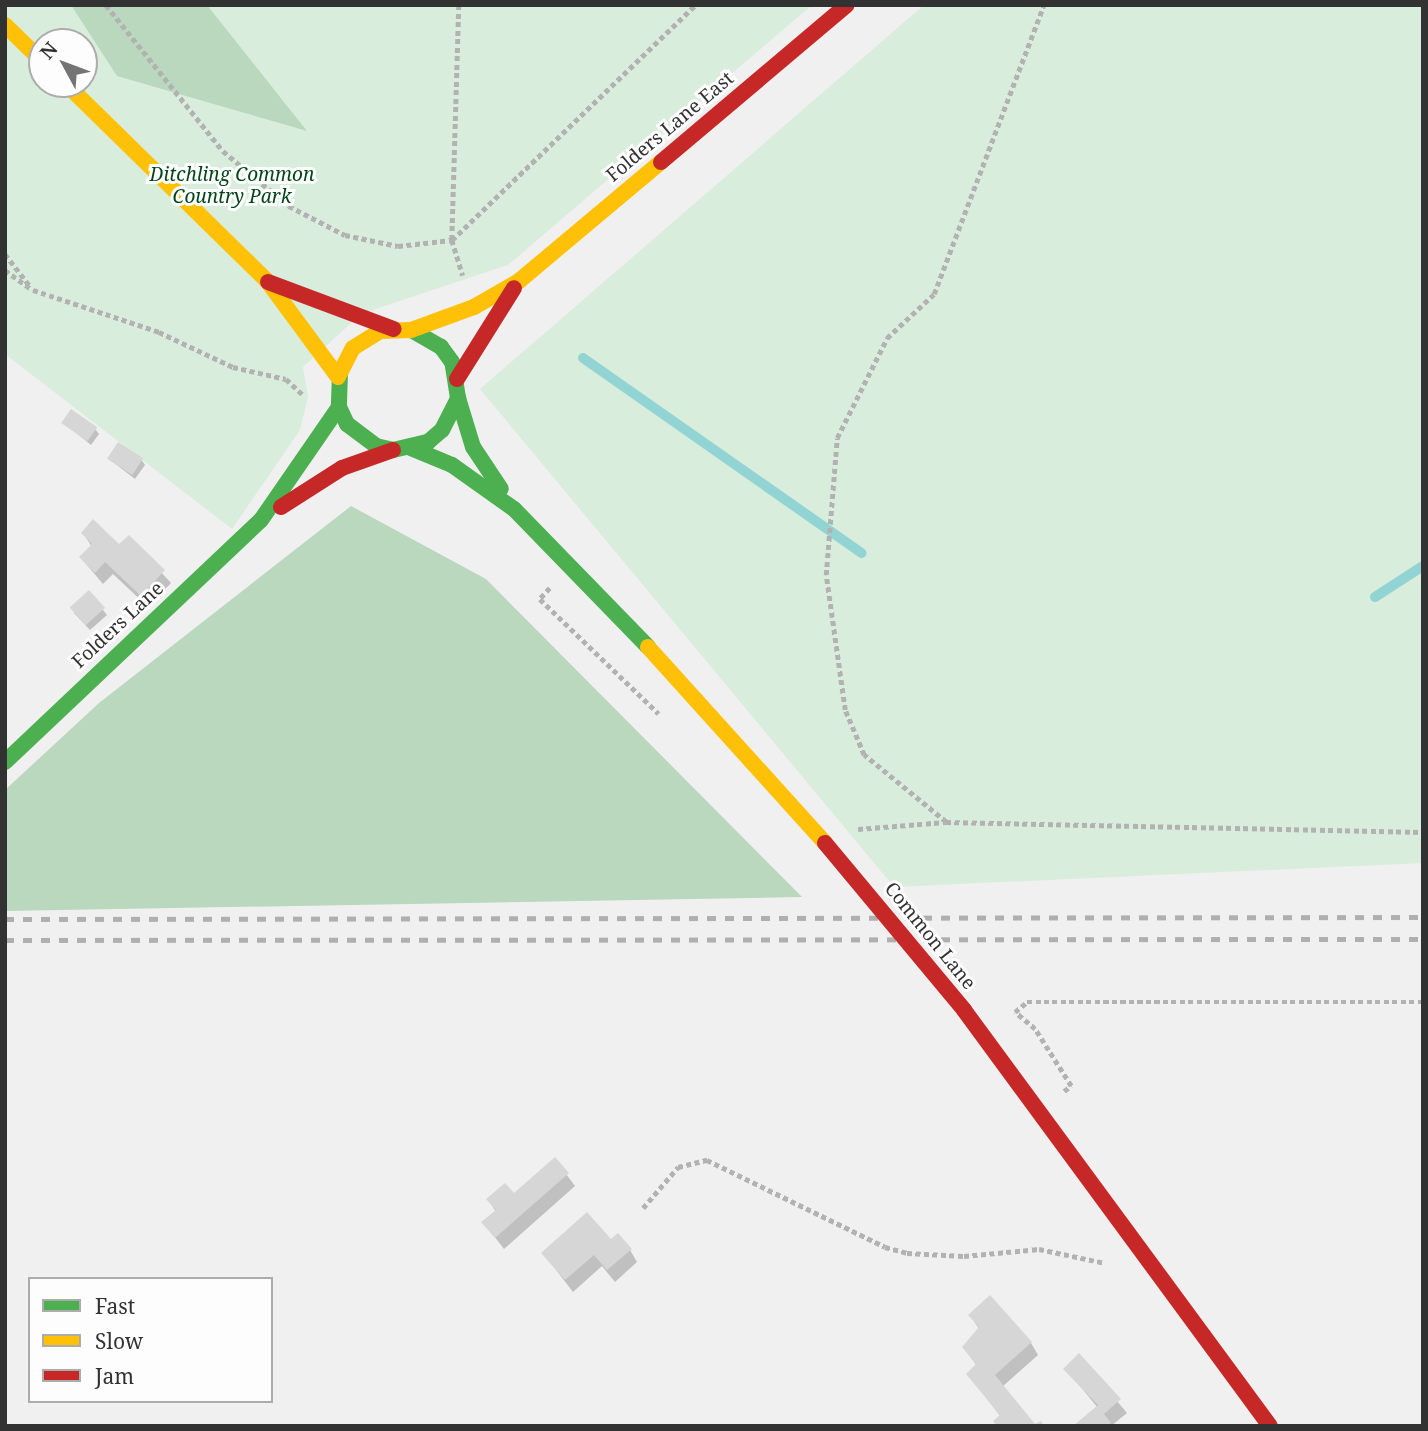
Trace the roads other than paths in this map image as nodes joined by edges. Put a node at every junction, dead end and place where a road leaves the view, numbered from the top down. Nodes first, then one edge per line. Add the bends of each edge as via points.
1 (847, 5) edge
2 (5, 25) edge
3 (28, 47) edge
4 (80, 98) edge
5 (519, 281) junction
6 (268, 282) junction
7 (394, 329) junction
8 (411, 330) junction
9 (338, 377) junction
10 (457, 379) junction
11 (457, 398) junction
12 (335, 414) junction
13 (411, 448) junction
14 (393, 450) junction
15 (514, 509) junction
16 (261, 520) junction
17 (5, 762) edge
18 (1269, 1426) edge

1 - 5 main road, Folders Lane East
2 - 3 main road
4 - 6 main road
5 - 8 main road, Folders Lane East via 474,307
5 - 10 main road, Folders Lane East
6 - 7 main road
6 - 9 main road
7 - 8 main road
7 - 9 main road via 367,337 353,348
8 - 10 main road via 441,348
9 - 12 main road
10 - 11 main road
11 - 13 main road via 442,430
11 - 15 main road, Common Lane via 474,447
12 - 14 main road via 360,438
12 - 16 main road, Folders Lane
13 - 14 main road
13 - 15 main road, Common Lane via 452,465
14 - 16 main road, Folders Lane via 342,468
15 - 18 main road, Common Lane, bridge via 598,592 825,843 964,1010
16 - 17 main road, Folders Lane

